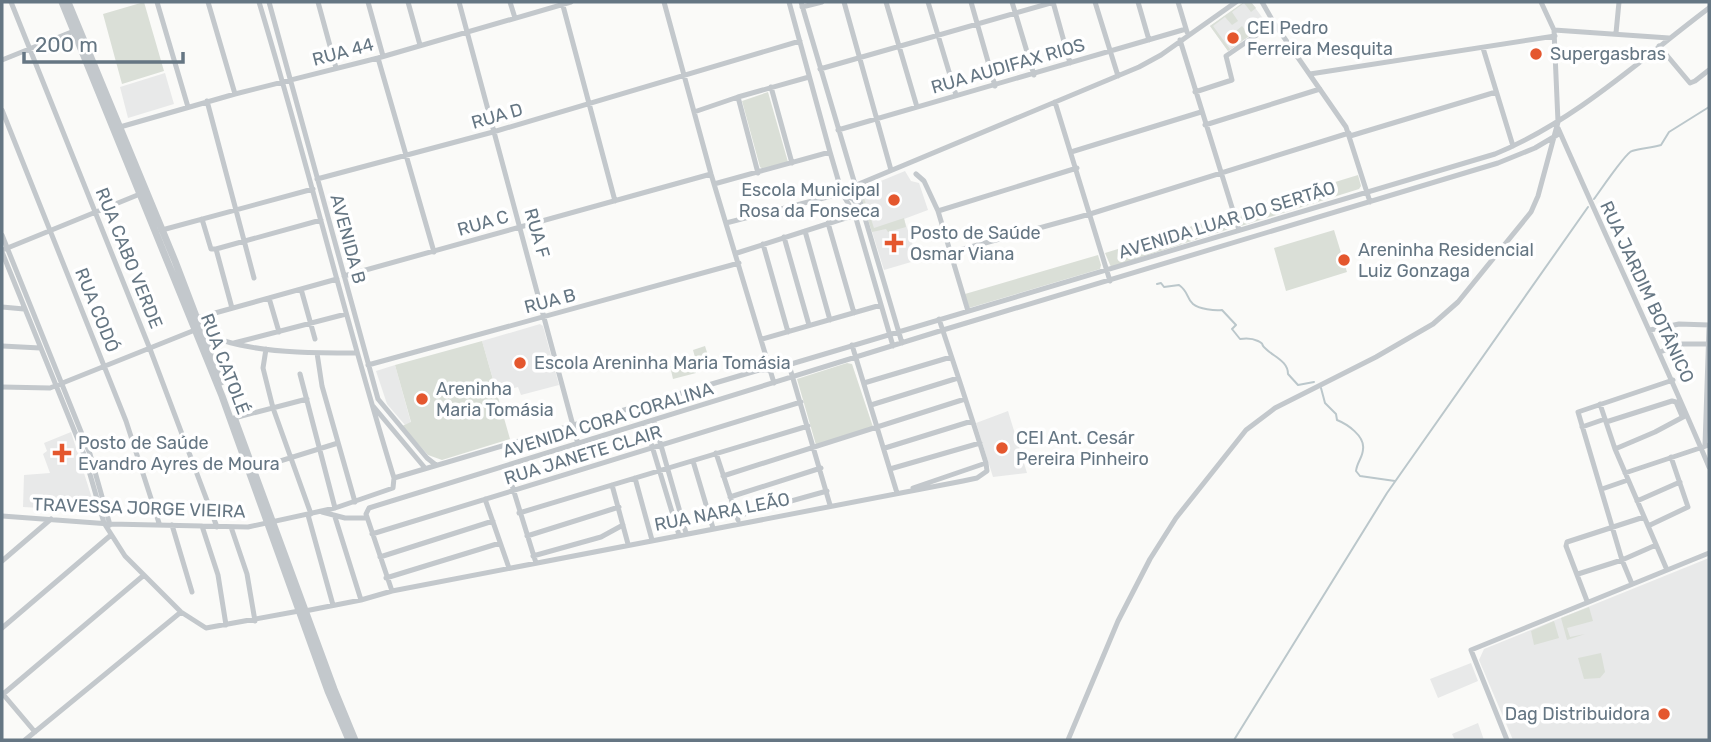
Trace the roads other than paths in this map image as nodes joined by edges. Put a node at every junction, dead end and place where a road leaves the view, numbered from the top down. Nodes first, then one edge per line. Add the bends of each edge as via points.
1 (11, 2) edge
2 (62, 2) edge
3 (68, 2) edge
4 (157, 2) edge
5 (208, 2) edge
6 (259, 2) edge
7 (269, 2) edge
8 (318, 2) edge
9 (368, 2) edge
10 (408, 2) edge
11 (459, 2) edge
12 (510, 2) edge
13 (571, 2) edge
14 (664, 2) edge
15 (789, 2) edge
16 (822, 2) edge
17 (844, 2) edge
18 (886, 2) edge
19 (928, 2) edge
20 (971, 2) edge
21 (1012, 2) edge
22 (1054, 2) edge
23 (1095, 2) edge
24 (1138, 2) edge
25 (1178, 2) edge
26 (1219, 2) edge
27 (1236, 2) edge
28 (1262, 2) edge
29 (1541, 2) edge
30 (1619, 2) edge
31 (562, 3) edge
32 (802, 5) edge
33 (1709, 8) edge
34 (1221, 11) junction
35 (1015, 13) junction
36 (514, 18) junction
37 (1274, 23) junction
38 (978, 24) junction
39 (74, 31) junction
40 (467, 31) junction
41 (1187, 32) junction
42 (1554, 33) junction
43 (1616, 33) junction
44 (938, 35) junction
45 (1669, 38) junction
46 (800, 40) junction
47 (1149, 40) junction
48 (1180, 40) junction
49 (420, 45) junction
50 (899, 46) junction
51 (1659, 46) junction
52 (1483, 48) junction
53 (30, 49) junction
54 (1110, 51) junction
55 (381, 57) junction
56 (859, 58) junction
57 (2, 60) edge
58 (1070, 64) junction
59 (336, 68) junction
60 (820, 69) junction
61 (1709, 71) edge
62 (1311, 74) junction
63 (1034, 75) junction
64 (683, 76) junction
65 (1118, 76) junction
66 (809, 78) junction
67 (291, 81) junction
68 (284, 82) junction
69 (995, 86) junction
70 (771, 87) junction
71 (1320, 89) junction
72 (1195, 92) junction
73 (1496, 92) junction
74 (235, 94) junction
75 (956, 95) junction
76 (737, 97) junction
77 (207, 101) junction
78 (1055, 102) junction
79 (589, 104) junction
80 (188, 107) junction
81 (917, 107) junction
82 (2, 110) edge
83 (694, 112) junction
84 (1201, 112) junction
85 (877, 119) junction
86 (1205, 125) junction
87 (120, 127) junction
88 (1558, 128) junction
89 (838, 130) junction
90 (494, 132) junction
91 (1350, 135) junction
92 (1513, 146) junction
93 (830, 152) junction
94 (1071, 152) junction
95 (405, 156) junction
96 (792, 163) junction
97 (1077, 168) junction
98 (891, 170) junction
99 (758, 173) junction
100 (711, 174) junction
101 (916, 174) dead end
102 (1221, 174) junction
103 (317, 179) junction
104 (714, 184) junction
105 (854, 188) junction
106 (313, 189) junction
107 (1367, 191) junction
108 (842, 193) junction
109 (140, 194) junction
110 (615, 201) junction
111 (1370, 202) junction
112 (861, 208) junction
113 (235, 210) junction
114 (938, 211) junction
115 (95, 214) junction
116 (1090, 214) junction
117 (855, 215) junction
118 (202, 219) junction
119 (321, 220) junction
120 (726, 223) junction
121 (828, 223) junction
122 (521, 227) junction
123 (162, 230) junction
124 (1239, 230) junction
125 (50, 231) junction
126 (805, 231) junction
127 (2, 235) edge
128 (784, 237) junction
129 (244, 241) junction
130 (763, 244) junction
131 (216, 249) junction
132 (3, 250) edge
133 (434, 252) junction
134 (737, 253) junction
135 (950, 253) junction
136 (171, 262) junction
137 (739, 263) junction
138 (2, 271) edge
139 (1107, 271) junction
140 (10, 272) junction
141 (254, 278) dead end
142 (341, 278) junction
143 (1110, 281) junction
144 (301, 289) junction
145 (269, 298) junction
146 (881, 305) junction
147 (2, 307) edge
148 (232, 308) junction
149 (27, 309) junction
150 (968, 311) junction
151 (854, 313) junction
152 (346, 314) junction
153 (545, 316) junction
154 (197, 318) junction
155 (939, 319) junction
156 (830, 320) junction
157 (311, 323) junction
158 (809, 326) junction
159 (1709, 327) edge
160 (195, 330) junction
161 (943, 330) junction
162 (1650, 330) junction
163 (898, 331) junction
164 (279, 332) junction
165 (788, 332) junction
166 (889, 333) junction
167 (203, 334) junction
168 (315, 339) dead end
169 (762, 339) junction
170 (902, 343) junction
171 (233, 344) junction
172 (1708, 344) edge
173 (852, 345) junction
174 (2, 346) edge
175 (893, 346) junction
176 (39, 348) junction
177 (47, 348) junction
178 (150, 349) junction
179 (266, 349) junction
180 (1660, 352) junction
181 (317, 353) junction
182 (356, 353) junction
183 (951, 357) junction
184 (856, 358) junction
185 (368, 365) junction
186 (789, 365) junction
187 (104, 366) junction
188 (771, 370) junction
189 (300, 374) dead end
190 (793, 376) junction
191 (958, 378) junction
192 (1673, 380) junction
193 (774, 383) junction
194 (864, 383) junction
195 (59, 385) junction
196 (2, 387) edge
197 (307, 399) junction
198 (965, 399) junction
199 (802, 402) junction
200 (371, 404) junction
201 (1600, 404) junction
202 (871, 405) junction
203 (273, 408) junction
204 (1685, 416) junction
205 (234, 418) junction
206 (1605, 420) junction
207 (653, 421) junction
208 (972, 421) junction
209 (645, 423) junction
210 (575, 425) junction
211 (808, 426) junction
212 (878, 426) junction
213 (1582, 427) junction
214 (338, 443) junction
215 (980, 443) junction
216 (578, 444) junction
217 (1705, 445) edge
218 (661, 446) junction
219 (814, 447) junction
220 (320, 448) junction
221 (885, 448) junction
222 (653, 449) junction
223 (1615, 449) junction
224 (716, 453) junction
225 (289, 457) junction
226 (1671, 457) junction
227 (693, 461) junction
228 (986, 463) junction
229 (436, 465) junction
230 (506, 466) junction
231 (1709, 467) edge
232 (425, 468) junction
233 (667, 468) junction
234 (821, 468) junction
235 (254, 469) junction
236 (890, 469) junction
237 (659, 470) junction
238 (1625, 473) junction
239 (723, 476) junction
240 (635, 478) junction
241 (1628, 480) junction
242 (394, 481) junction
243 (1680, 482) junction
244 (612, 485) junction
245 (1602, 489) junction
246 (513, 491) junction
247 (827, 491) junction
248 (907, 491) junction
249 (897, 493) junction
250 (730, 497) junction
251 (485, 499) junction
252 (1637, 501) junction
253 (355, 502) junction
254 (830, 505) junction
255 (619, 507) junction
256 (335, 508) junction
257 (322, 512) junction
258 (519, 513) junction
259 (310, 514) junction
260 (2, 516) edge
261 (366, 516) junction
262 (1644, 516) junction
263 (335, 517) junction
264 (51, 519) junction
265 (738, 520) junction
266 (493, 521) junction
267 (107, 523) junction
268 (159, 523) junction
269 (270, 524) junction
270 (172, 525) junction
271 (623, 525) junction
272 (202, 526) junction
273 (1612, 526) junction
274 (1648, 526) junction
275 (217, 527) junction
276 (231, 527) junction
277 (713, 528) junction
278 (686, 533) junction
279 (372, 534) junction
280 (111, 535) junction
281 (679, 535) junction
282 (527, 536) junction
283 (652, 540) junction
284 (500, 543) junction
285 (628, 544) junction
286 (1656, 545) junction
287 (1709, 553) edge
288 (380, 557) junction
289 (534, 559) junction
290 (1622, 560) junction
291 (2, 561) edge
292 (509, 568) junction
293 (1667, 570) junction
294 (1578, 574) junction
295 (144, 575) junction
296 (386, 578) junction
297 (1632, 584) junction
298 (392, 591) junction
299 (192, 592) dead end
300 (361, 600) junction
301 (1587, 601) junction
302 (334, 605) junction
303 (302, 611) junction
304 (181, 612) junction
305 (255, 621) junction
306 (226, 625) junction
307 (2, 628) edge
308 (2, 694) edge
309 (35, 732) junction
310 (25, 740) edge
311 (349, 740) edge
312 (355, 740) edge
313 (1068, 740) edge
314 (1507, 740) edge

1 - 53 street, RUA CABO VERDE
2 - 39 street, RUA CATOLÉ
3 - 87 street, RUA CATOLÉ
4 - 80 street
5 - 74 street
6 - 68 street, AVENIDA B
7 - 67 street, AVENIDA B
8 - 59 street
9 - 55 street
10 - 49 street
11 - 40 street, RUA F
12 - 36 street
13 - 31 street, RUA 44
14 - 64 street
15 - 46 street
16 - 32 street
17 - 56 street
18 - 50 street
19 - 44 street
20 - 38 street
21 - 35 street
22 - 35 street
22 - 58 street
23 - 54 street
24 - 47 street
25 - 41 street
26 - 34 street
27 - 34 street
28 - 37 street
29 - 42 street
30 - 43 street
31 - 36 street, RUA 44
31 - 79 street
32 - 60 street
33 - 45 street
34 - 41 street
35 - 38 street
35 - 63 street
36 - 40 street, RUA 44
37 - 62 street
37 - 72 street via 1226,56 1232,80
38 - 44 street
38 - 69 street
39 - 53 street
39 - 109 street, RUA CATOLÉ
40 - 49 street, RUA 44
40 - 90 street, RUA F
41 - 47 street, RUA AUDIFAX RIOS
41 - 48 street
42 - 43 street
42 - 52 street
42 - 88 street
43 - 45 street
44 - 50 street
44 - 75 street
45 - 51 street
46 - 64 street, RUA D
46 - 66 street
47 - 54 street, RUA AUDIFAX RIOS
48 - 65 street
48 - 72 street
49 - 55 street, RUA 44
50 - 56 street
50 - 81 street
51 - 61 street via 1690,83
51 - 88 street
52 - 62 street
52 - 73 street
53 - 57 street
53 - 115 street, RUA CABO VERDE
54 - 58 street, RUA AUDIFAX RIOS
54 - 65 street
55 - 59 street, RUA 44
55 - 95 street
56 - 60 street
56 - 85 street
58 - 63 street, RUA AUDIFAX RIOS
59 - 67 street, RUA 44
60 - 89 street
62 - 71 street
63 - 69 street, RUA AUDIFAX RIOS
64 - 79 street, RUA D
64 - 83 street
65 - 78 street
66 - 70 street
66 - 93 street
67 - 68 street, RUA 44
67 - 103 street, AVENIDA B
68 - 74 street, RUA 44
68 - 106 street, AVENIDA B
69 - 75 street, RUA AUDIFAX RIOS
70 - 76 street
70 - 96 street
71 - 86 street
71 - 91 street
72 - 84 street
73 - 91 street
73 - 92 street
74 - 77 street, RUA 44
75 - 81 street, RUA AUDIFAX RIOS
76 - 83 street
76 - 99 street
77 - 80 street, RUA 44
77 - 113 street
78 - 94 street
78 - 98 street
79 - 90 street, RUA D
79 - 110 street
80 - 87 street, RUA 44
81 - 85 street, RUA AUDIFAX RIOS
82 - 125 street, RUA CODÓ
83 - 100 street
84 - 86 street
84 - 94 street
85 - 89 street, RUA AUDIFAX RIOS
85 - 98 street
86 - 102 street
87 - 123 street, RUA CATOLÉ
88 - 92 street, AVENIDA LUAR DO SERTÃO
88 - 111 street, AVENIDA LUAR DO SERTÃO via 1535,148 1498,163
88 - 162 street, RUA JARDIM BOTÂNICO
88 - 313 street via 1531,212 1450,309 1412,337 1256,422 1209,475 1176,517 1145,569
89 - 105 street
90 - 95 street, RUA D
90 - 122 street, RUA F
91 - 102 street
91 - 107 street
92 - 107 street, AVENIDA LUAR DO SERTÃO
93 - 96 street
93 - 108 street
94 - 97 street
95 - 103 street, RUA D
95 - 133 street
96 - 99 street
97 - 114 street
97 - 116 street
98 - 105 street
99 - 104 street
100 - 104 street
100 - 110 street, RUA C
101 - 114 street via 925,181
102 - 116 street
102 - 124 street
103 - 142 street, AVENIDA B
104 - 120 street
105 - 108 street
105 - 112 street
106 - 113 street
106 - 119 street, AVENIDA B
107 - 111 street
107 - 124 street, AVENIDA LUAR DO SERTÃO
108 - 112 street
108 - 117 street
108 - 120 street
109 - 115 street
109 - 136 street, RUA CATOLÉ
110 - 122 street, RUA C
111 - 143 street, AVENIDA LUAR DO SERTÃO
112 - 163 street
113 - 118 street
113 - 129 street
114 - 135 street
115 - 125 street
115 - 178 street, RUA CABO VERDE
116 - 135 street
116 - 139 street
117 - 121 street
117 - 146 street
118 - 123 street
118 - 131 street via 211,249
119 - 129 street
119 - 142 street, AVENIDA B
120 - 134 street
121 - 126 street
121 - 151 street
122 - 133 street, RUA C
122 - 153 street, RUA F
123 - 136 street, RUA CATOLÉ
124 - 139 street, AVENIDA LUAR DO SERTÃO
125 - 132 street
125 - 187 street, RUA CODÓ
126 - 128 street
126 - 156 street
127 - 132 street
128 - 130 street
128 - 158 street
129 - 131 street
129 - 141 street
130 - 134 street
130 - 165 street
131 - 148 street
132 - 140 street
132 - 149 street
133 - 142 street, RUA C
134 - 137 street
135 - 150 street
136 - 154 street, RUA CATOLÉ
136 - 160 street, RUA CATOLÉ
137 - 153 street, RUA B
137 - 169 street
138 - 140 street
139 - 143 street
139 - 150 street, AVENIDA LUAR DO SERTÃO
140 - 149 street
142 - 144 street, RUA C
142 - 152 street, AVENIDA B
142 - 185 street, AVENIDA B
143 - 161 street, AVENIDA LUAR DO SERTÃO
144 - 145 street, RUA C
144 - 157 street
145 - 148 street, RUA C
145 - 164 street
146 - 151 street
146 - 166 street
147 - 149 street
148 - 154 street, RUA C
149 - 176 street
149 - 177 street
150 - 155 street, AVENIDA LUAR DO SERTÃO
151 - 156 street
152 - 157 street
152 - 182 street, AVENIDA B
153 - 185 street, RUA B
153 - 210 street, RUA F
154 - 167 street, RUA CATOLÉ
155 - 161 street
155 - 163 street, AVENIDA LUAR DO SERTÃO
156 - 158 street
157 - 164 street
157 - 168 street
158 - 165 street
159 - 162 street via 1679,324
159 - 172 street
160 - 178 street
160 - 269 street, RUA CATOLÉ
161 - 170 street, AVENIDA LUAR DO SERTÃO
161 - 183 street
162 - 180 street, RUA JARDIM BOTÂNICO
163 - 166 street, AVENIDA CORA CORALINA
163 - 170 street
164 - 171 street
165 - 169 street
166 - 173 street, AVENIDA CORA CORALINA
166 - 175 street
167 - 171 street
167 - 205 street, RUA CATOLÉ
169 - 188 street
170 - 175 street, AVENIDA CORA CORALINA
171 - 179 street
172 - 180 street via 1682,344
172 - 217 street
173 - 184 street
173 - 186 street, AVENIDA CORA CORALINA
174 - 176 street
175 - 184 street, AVENIDA CORA CORALINA
176 - 177 street
176 - 195 street
177 - 195 street
178 - 187 street
178 - 275 street, RUA CABO VERDE
179 - 181 street
179 - 203 street via 263,368
180 - 192 street, RUA JARDIM BOTÂNICO
181 - 182 street
181 - 214 street
182 - 200 street, AVENIDA B
183 - 191 street
183 - 194 street
184 - 190 street, AVENIDA CORA CORALINA
184 - 194 street
185 - 229 street, AVENIDA B via 382,406
186 - 188 street, AVENIDA CORA CORALINA
186 - 190 street
187 - 195 street
187 - 268 street, RUA CODÓ via 127,421
188 - 193 street
188 - 210 street, AVENIDA CORA CORALINA
189 - 197 street
190 - 193 street, AVENIDA CORA CORALINA
190 - 199 street
191 - 198 street
191 - 202 street
192 - 201 street
192 - 204 street, RUA JARDIM BOTÂNICO
193 - 207 street, AVENIDA CORA CORALINA
194 - 202 street
195 - 196 street
195 - 267 street via 90,454
197 - 203 street
197 - 220 street
198 - 208 street
198 - 212 street
199 - 211 street
199 - 218 street, RUA JANETE CLAIR
200 - 232 street, AVENIDA B
200 - 242 street, AVENIDA B
201 - 206 street
201 - 213 street via 1578,412
202 - 212 street
203 - 205 street
203 - 225 street
204 - 206 street via 1672,401
204 - 217 street, RUA JARDIM BOTÂNICO
204 - 223 street
205 - 235 street, RUA CATOLÉ
206 - 213 street
206 - 223 street
207 - 209 street, AVENIDA CORA CORALINA
207 - 218 street
208 - 215 street
208 - 221 street
209 - 216 street, AVENIDA CORA CORALINA
209 - 222 street
210 - 216 street, RUA F
210 - 229 street, AVENIDA CORA CORALINA
211 - 219 street
211 - 224 street
212 - 219 street
212 - 221 street
213 - 245 street
214 - 220 street
214 - 253 street
215 - 228 street
215 - 236 street
216 - 230 street, AVENIDA CORA CORALINA
217 - 226 street
217 - 231 street, RUA JARDIM BOTÂNICO
218 - 222 street, RUA JANETE CLAIR
218 - 233 street
219 - 234 street
219 - 239 street
220 - 225 street
220 - 256 street
221 - 236 street
222 - 237 street
222 - 246 street, RUA JANETE CLAIR
223 - 238 street
224 - 227 street
224 - 239 street
225 - 235 street
225 - 259 street
226 - 238 street
226 - 243 street
227 - 233 street
227 - 277 street
228 - 248 street, RUA NARA LEÃO
228 - 248 street, RUA NARA LEÃO via 987,471 972,479
229 - 232 street, AVENIDA CORA CORALINA
230 - 246 street
230 - 261 street, AVENIDA CORA CORALINA via 369,508
232 - 242 street, AVENIDA CORA CORALINA
233 - 237 street
233 - 278 street
234 - 247 street
234 - 250 street
235 - 269 street, RUA CATOLÉ
236 - 249 street
237 - 240 street
237 - 281 street
238 - 241 street
239 - 250 street
240 - 244 street
240 - 283 street
241 - 245 street
241 - 252 street
242 - 253 street, AVENIDA CORA CORALINA via 390,490
243 - 252 street
243 - 274 street via 1688,508
244 - 255 street
244 - 258 street
245 - 273 street
246 - 251 street, RUA JANETE CLAIR
246 - 258 street
247 - 254 street
247 - 265 street, RUA NARA LEÃO
248 - 249 street, RUA NARA LEÃO
249 - 254 street, RUA NARA LEÃO
250 - 265 street
251 - 266 street
251 - 279 street, RUA JANETE CLAIR
252 - 262 street
253 - 256 street, AVENIDA CORA CORALINA
254 - 265 street, RUA NARA LEÃO
255 - 271 street
255 - 282 street
256 - 257 street, TRAVESSA JORGE VIEIRA
257 - 259 street, TRAVESSA JORGE VIEIRA
257 - 263 street
258 - 282 street
259 - 269 street, TRAVESSA JORGE VIEIRA
259 - 302 street
260 - 264 street, TRAVESSA JORGE VIEIRA
261 - 263 street
261 - 279 street
262 - 273 street
262 - 274 street
263 - 300 street
264 - 267 street, TRAVESSA JORGE VIEIRA
264 - 291 street
265 - 277 street, RUA NARA LEÃO
266 - 284 street
266 - 288 street
267 - 268 street, TRAVESSA JORGE VIEIRA
267 - 280 street
268 - 270 street, TRAVESSA JORGE VIEIRA
269 - 276 street, TRAVESSA JORGE VIEIRA
269 - 303 street, RUA CATOLÉ
270 - 272 street, TRAVESSA JORGE VIEIRA
270 - 299 street
271 - 285 street
271 - 289 street
272 - 275 street, TRAVESSA JORGE VIEIRA
272 - 306 street via 218,575
273 - 290 street
273 - 294 street via 1566,546
274 - 286 street
275 - 276 street, TRAVESSA JORGE VIEIRA
276 - 305 street via 247,574
277 - 278 street, RUA NARA LEÃO
278 - 281 street, RUA NARA LEÃO
279 - 288 street
280 - 295 street
280 - 307 street
281 - 283 street, RUA NARA LEÃO
282 - 289 street
283 - 285 street, RUA NARA LEÃO
284 - 292 street
284 - 296 street
285 - 289 street, RUA NARA LEÃO
286 - 290 street
286 - 293 street
287 - 293 street
288 - 296 street
289 - 292 street
290 - 294 street
290 - 297 street
292 - 298 street
293 - 297 street
294 - 301 street
295 - 304 street
295 - 308 street
296 - 298 street
297 - 301 street
298 - 300 street
300 - 302 street
301 - 314 street via 1471,650
302 - 303 street
303 - 305 street
303 - 311 street, RUA CATOLÉ
303 - 312 street, RUA CATOLÉ
304 - 306 street via 206,628
304 - 309 street
305 - 306 street
308 - 309 street
309 - 310 street

